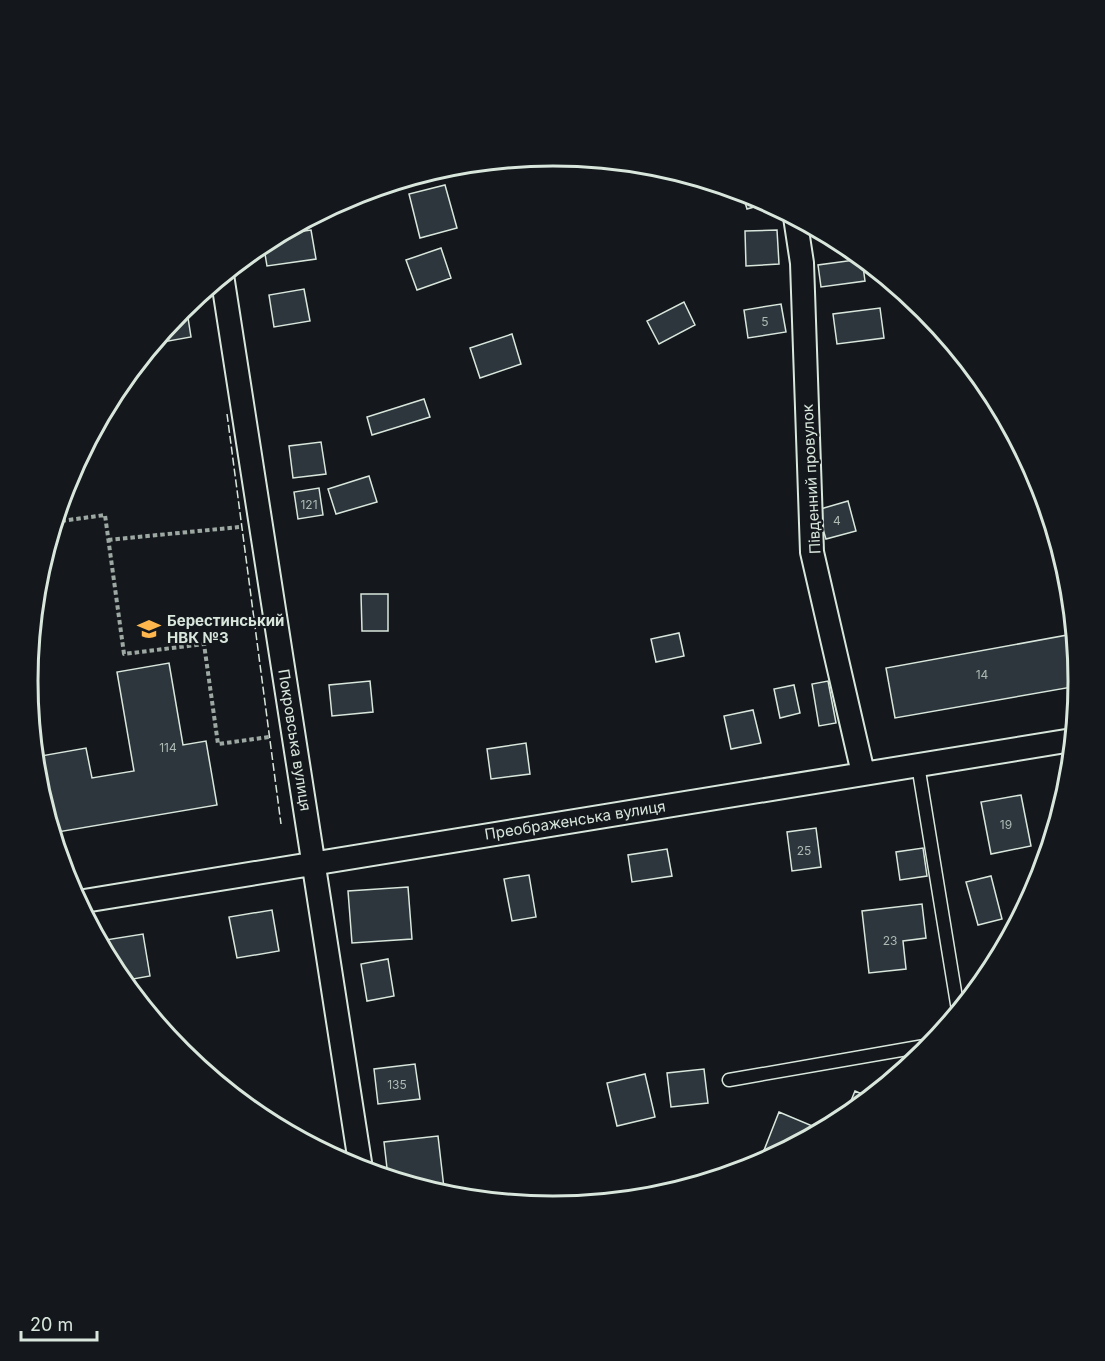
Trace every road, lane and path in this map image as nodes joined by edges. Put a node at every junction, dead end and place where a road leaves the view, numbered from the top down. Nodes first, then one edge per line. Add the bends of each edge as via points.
1 (796, 227) edge
2 (223, 285) edge
3 (63, 521) edge
4 (260, 525) junction
5 (108, 540) junction
6 (294, 734) junction
7 (1064, 741) edge
8 (918, 765) junction
9 (862, 773) junction
10 (315, 862) junction
11 (87, 900) edge
12 (956, 1000) edge
13 (914, 1048) edge
14 (729, 1080) dead end
15 (359, 1158) edge

1 - 9 street, Південний провулок via 812,552
2 - 4 street, Покровська вулиця
3 - 5 path via 105,515
4 - 5 path
4 - 6 street, Покровська вулиця
5 - 6 path via 124,654 204,644 218,744
6 - 10 street, Покровська вулиця
7 - 8 street, Преображенська вулиця
8 - 9 street, Преображенська вулиця
8 - 12 lane
9 - 10 street, Преображенська вулиця
10 - 11 street, Преображенська вулиця
10 - 15 street, Покровська вулиця
13 - 14 lane

